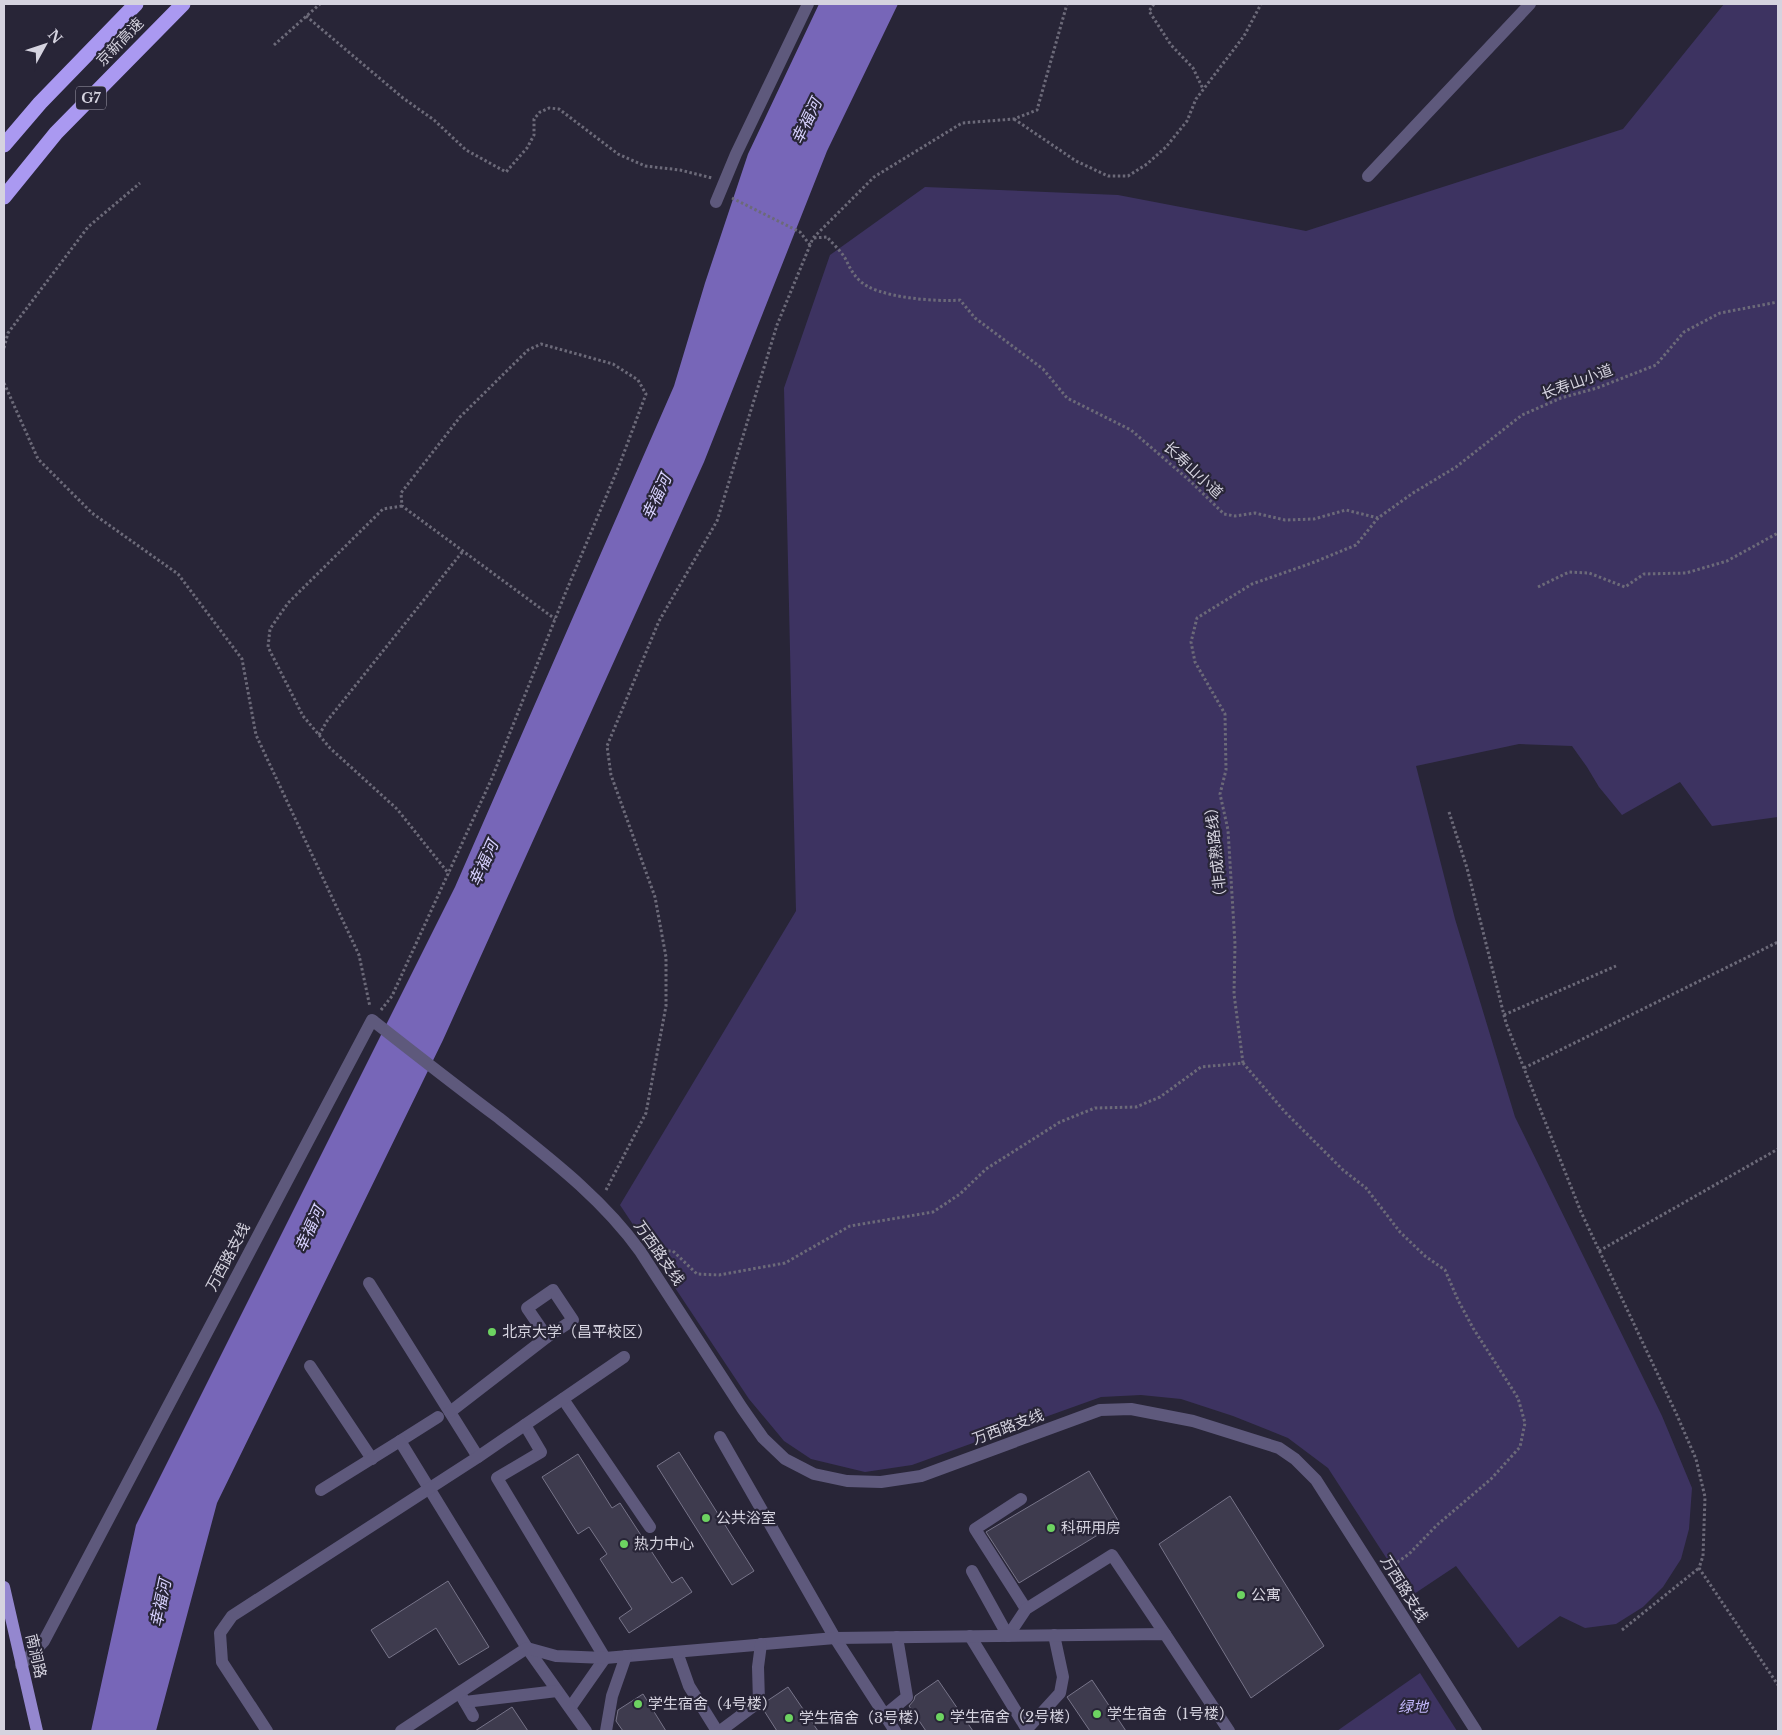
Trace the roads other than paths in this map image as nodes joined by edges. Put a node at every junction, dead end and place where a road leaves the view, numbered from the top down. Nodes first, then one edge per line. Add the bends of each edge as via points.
1 (136, 4) edge
2 (183, 4) edge
3 (808, 4) edge
4 (1530, 4) edge
5 (4, 145) edge
6 (1368, 176) dead end
7 (720, 192) road end
8 (4, 196) edge
9 (369, 1282) dead end
10 (547, 1337) dead end
11 (624, 1357) dead end
12 (310, 1366) dead end
13 (562, 1399) junction
14 (444, 1414) junction
15 (525, 1425) junction
16 (720, 1437) dead end
17 (400, 1441) junction
18 (478, 1457) junction
19 (372, 1459) junction
20 (429, 1489) junction
21 (322, 1490) dead end
22 (1021, 1498) dead end
23 (650, 1527) dead end
24 (972, 1572) dead end
25 (4, 1587) edge
26 (1026, 1610) junction
27 (1165, 1634) junction
28 (1054, 1635) junction
29 (970, 1636) junction
30 (1008, 1636) junction
31 (896, 1637) junction
32 (835, 1638) junction
33 (761, 1644) junction
34 (527, 1648) junction
35 (677, 1652) junction
36 (626, 1656) junction
37 (604, 1658) junction
38 (21, 1665) junction
39 (557, 1690) junction
40 (462, 1698) junction
41 (570, 1708) junction
42 (885, 1715) junction
43 (473, 1716) dead end
44 (1028, 1730) edge
45 (37, 1731) edge
46 (267, 1731) edge
47 (401, 1731) edge
48 (586, 1731) edge
49 (606, 1731) edge
50 (718, 1731) edge
51 (895, 1731) edge
52 (1228, 1731) edge
53 (1476, 1731) edge

1 - 5 highway, 京新高速 / G7
2 - 8 highway, 京新高速 / G7 via 56,133
3 - 7 street
4 - 6 street
9 - 14 street
10 - 14 street
11 - 13 street
12 - 19 street
13 - 15 street
13 - 23 street
14 - 17 street
14 - 18 street
15 - 18 street
15 - 37 street via 541,1452 497,1478
16 - 32 street
17 - 19 street
17 - 20 street
18 - 20 street
19 - 21 street
20 - 34 street
20 - 46 street via 232,1616 220,1633 222,1662
22 - 26 street via 975,1530
24 - 30 street
25 - 38 main road, 南涧路
26 - 27 street via 1112,1555
26 - 30 street
27 - 28 street
27 - 52 street
28 - 30 street
28 - 44 street via 1063,1677 1060,1694
29 - 30 street
29 - 31 street
29 - 44 street
31 - 32 street
31 - 42 street via 907,1696
32 - 33 street
32 - 42 street
33 - 35 street
33 - 50 street via 759,1702
34 - 37 street via 556,1656
34 - 39 street
34 - 40 street
35 - 36 street
35 - 50 street via 689,1686
36 - 37 street
36 - 49 street via 612,1696
37 - 41 street
38 - 45 main road, 南涧路
38 - 53 street, 万西路支线 via 44,1641 373,1020 546,1155 628,1234 742,1408 763,1438 785,1459 814,1474 847,1481 882,1482 921,1476 1100,1410 1131,1409 1193,1420 1278,1448 1295,1459 1316,1480
39 - 40 street
39 - 41 street
40 - 43 street
40 - 47 street
41 - 48 street
42 - 51 street

